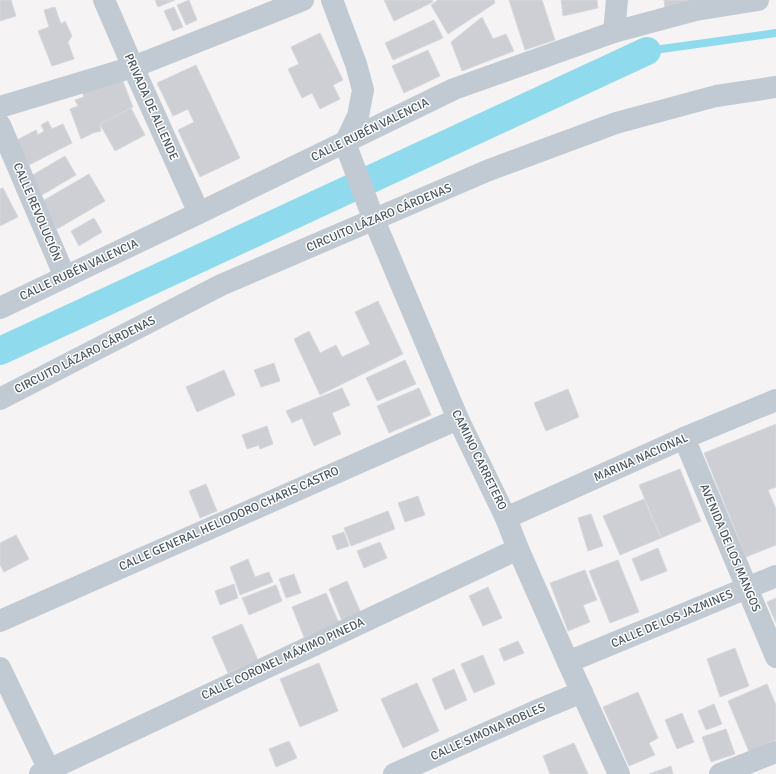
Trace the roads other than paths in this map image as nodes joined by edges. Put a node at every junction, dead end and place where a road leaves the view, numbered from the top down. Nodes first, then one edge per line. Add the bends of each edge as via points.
1 (104, 0) edge
2 (303, 0) edge
3 (332, 0) edge
4 (617, 0) edge
5 (758, 0) edge
6 (614, 32) junction
7 (133, 67) junction
8 (776, 87) edge
9 (0, 107) edge
10 (0, 125) edge
11 (347, 148) junction
12 (200, 213) junction
13 (371, 214) junction
14 (65, 277) junction
15 (0, 308) edge
16 (0, 399) edge
17 (776, 400) edge
18 (458, 419) junction
19 (684, 438) junction
20 (506, 518) junction
21 (518, 549) junction
22 (776, 576) edge
23 (747, 588) junction
24 (0, 621) edge
25 (776, 657) edge
26 (568, 662) junction
27 (0, 668) edge
28 (582, 692) junction
29 (776, 752) edge
30 (47, 773) edge
31 (394, 774) edge
32 (620, 774) edge
33 (720, 774) edge

1 - 7 street, PRIVADA DE ALLENDE
2 - 7 street
3 - 11 street via 363,90 358,116
4 - 6 street
5 - 6 street, CALLE RUBÉN VALENCIA via 696,10
6 - 11 street, CALLE RUBÉN VALENCIA via 454,89
7 - 9 street
7 - 12 street, PRIVADA DE ALLENDE
8 - 13 street, CIRCUITO LÁZARO CÁRDENAS via 716,96 616,123
10 - 14 street, CALLE REVOLUCIÓN
11 - 12 street, CALLE RUBÉN VALENCIA
11 - 13 street, CAMINO CARRETERO
12 - 14 street, CALLE RUBÉN VALENCIA
13 - 16 street, CIRCUITO LÁZARO CÁRDENAS via 221,285
13 - 18 street, CAMINO CARRETERO
14 - 15 street, CALLE RUBÉN VALENCIA
17 - 19 street, MARINA NACIONAL
18 - 20 street, CAMINO CARRETERO
18 - 24 street, CALLE GENERAL HELIODORO CHARIS CASTRO
19 - 20 street, MARINA NACIONAL
19 - 23 street, AVENIDA DE LOS MANGOS
20 - 21 street, CAMINO CARRETERO
21 - 26 street, CAMINO CARRETERO
21 - 30 street, CALLE CORONEL MÁXIMO PINEDA
22 - 23 street, CALLE DE LOS JAZMINES
23 - 25 street, AVENIDA DE LOS MANGOS
23 - 26 street, CALLE DE LOS JAZMINES
26 - 28 street, CAMINO CARRETERO
27 - 30 street
28 - 31 street, CALLE SIMONA ROBLES
28 - 32 street, CAMINO CARRETERO
29 - 33 street

